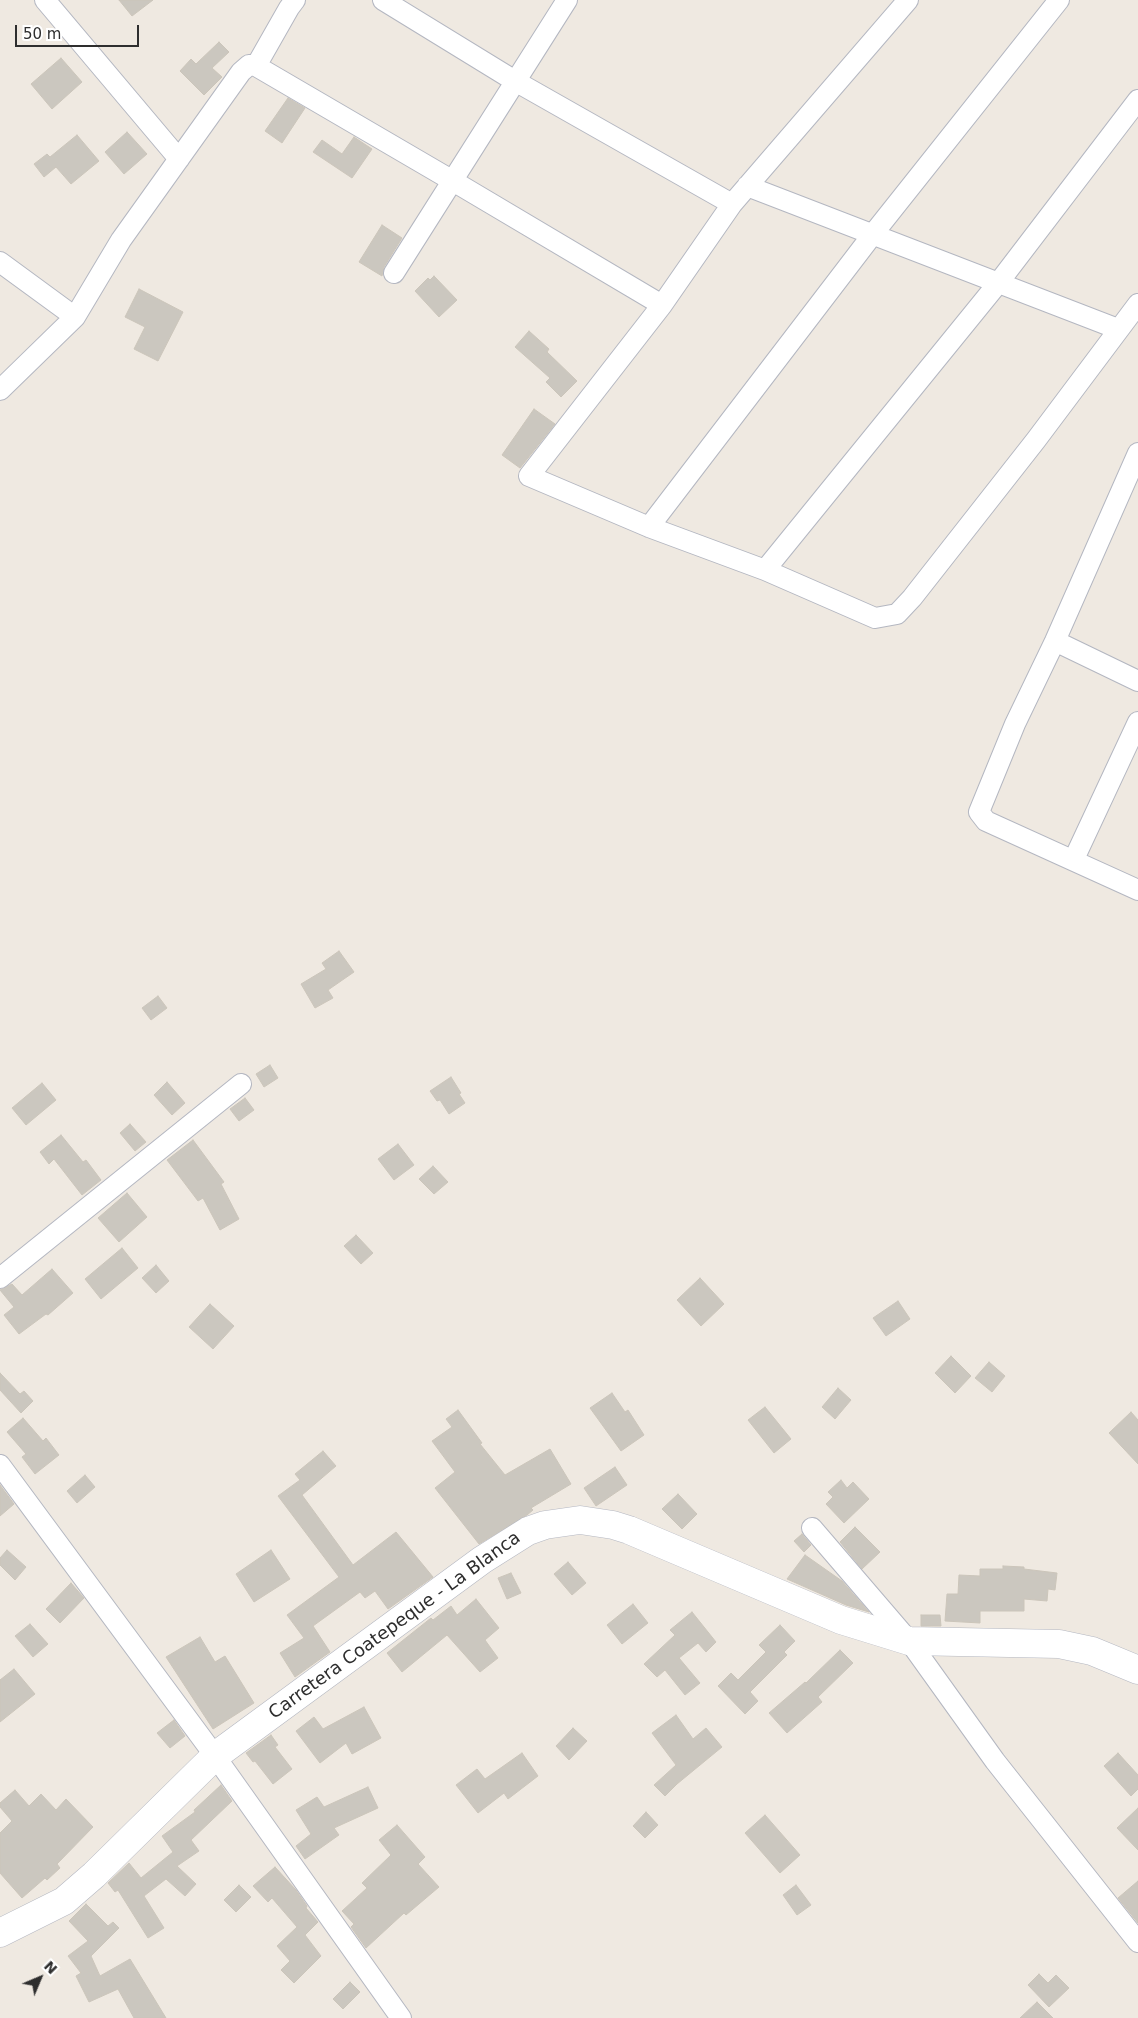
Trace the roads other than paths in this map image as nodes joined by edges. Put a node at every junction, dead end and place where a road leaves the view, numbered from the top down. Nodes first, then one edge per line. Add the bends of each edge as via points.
1 (45, 0) edge
2 (295, 0) edge
3 (383, 0) edge
4 (567, 0) edge
5 (908, 0) edge
6 (1059, 0) edge
7 (256, 66) junction
8 (515, 81) junction
9 (1138, 100) edge
10 (179, 159) junction
11 (453, 181) junction
12 (747, 186) junction
13 (732, 204) junction
14 (873, 234) junction
15 (3, 266) edge
16 (394, 273) dead end
17 (999, 282) junction
18 (1138, 304) edge
19 (662, 305) junction
20 (75, 317) junction
21 (1118, 329) junction
22 (0, 390) edge
23 (1138, 453) edge
24 (649, 527) junction
25 (765, 570) junction
26 (1055, 640) junction
27 (1138, 681) edge
28 (1138, 722) edge
29 (1074, 859) junction
30 (1138, 890) edge
31 (241, 1084) dead end
32 (0, 1278) edge
33 (0, 1465) edge
34 (812, 1528) dead end
35 (909, 1641) junction
36 (1138, 1670) edge
37 (215, 1756) junction
38 (0, 1933) edge
39 (1138, 1942) edge
40 (401, 2018) edge

1 - 10 street
2 - 7 street
3 - 8 street
4 - 8 street
5 - 12 street
6 - 14 street
7 - 10 street via 249,65 241,72
7 - 11 street
8 - 11 street
8 - 13 street
9 - 17 street
10 - 20 street via 121,240
11 - 16 street
11 - 19 street
12 - 13 street
12 - 14 street
13 - 19 street
14 - 17 street
14 - 24 street
15 - 20 street
17 - 21 street
17 - 25 street
18 - 21 street
19 - 24 street via 529,476
20 - 22 street
21 - 25 street via 1030,447 897,614 875,618
23 - 26 street
24 - 25 street
26 - 27 street
26 - 29 street via 1015,724 979,812 986,821
28 - 29 street
29 - 30 street
31 - 32 street
33 - 37 street
34 - 35 street
35 - 36 main road, Carretera Coatepeque - La Blanca via 1059,1644 1092,1651
35 - 37 main road, Carretera Coatepeque - La Blanca via 841,1620 629,1530 596,1521 562,1521 528,1531 482,1560
35 - 39 street via 995,1761
37 - 38 main road, Carretera Coatepeque - La Blanca via 64,1901
37 - 40 street

